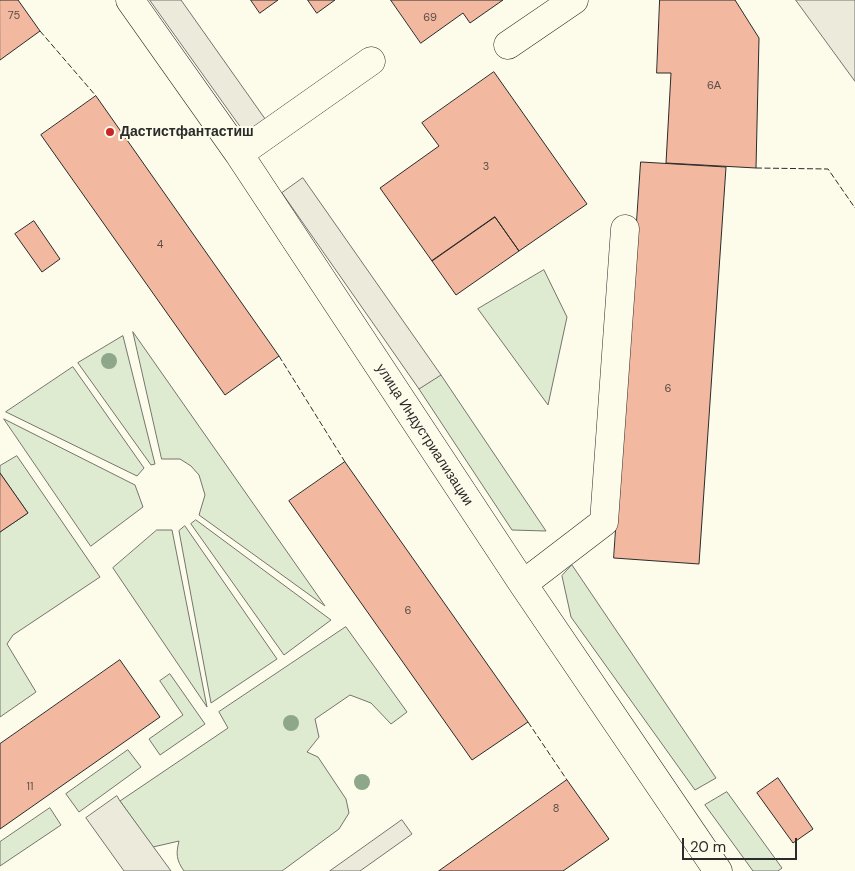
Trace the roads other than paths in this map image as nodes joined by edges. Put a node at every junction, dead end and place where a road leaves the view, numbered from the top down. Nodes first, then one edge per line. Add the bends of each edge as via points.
1 (130, 0) edge
2 (574, 0) edge
3 (508, 45) dead end
4 (371, 61) dead end
5 (239, 154) junction
6 (625, 229) dead end
7 (523, 584) junction
8 (710, 868) edge

1 - 5 street, улица Индустриализации
2 - 3 street
4 - 5 street
5 - 7 street, улица Индустриализации
6 - 7 street via 604,522
7 - 8 street, улица Индустриализации

